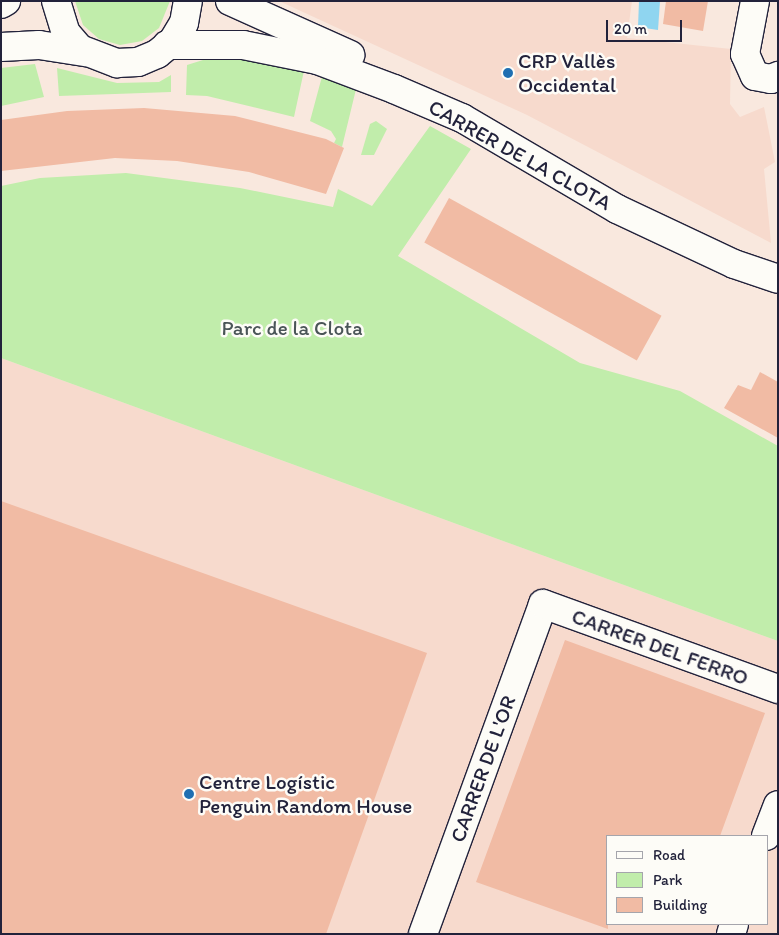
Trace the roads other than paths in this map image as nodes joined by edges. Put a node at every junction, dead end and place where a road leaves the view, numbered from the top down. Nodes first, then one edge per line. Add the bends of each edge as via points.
1 (6, 1) edge
2 (56, 1) edge
3 (188, 1) edge
4 (230, 1) edge
5 (754, 1) edge
6 (1, 4) edge
7 (167, 45) junction
8 (1, 47) edge
9 (85, 52) junction
10 (381, 76) junction
11 (766, 76) edge
12 (414, 91) junction
13 (778, 264) edge
14 (778, 279) edge
15 (543, 604) joint
16 (778, 689) edge
17 (778, 805) edge
18 (766, 835) edge
19 (422, 934) edge

1 - 6 street
2 - 9 street via 66,33
3 - 7 street via 184,24
4 - 10 street, CARRER DE LA CLOTA
5 - 11 street via 745,54
7 - 9 street via 157,54 124,63 98,59
7 - 10 street, CARRER DE LA CLOTA via 243,45
8 - 9 street via 39,45
10 - 12 street, CARRER DE LA CLOTA
12 - 13 street, CARRER DE LA CLOTA via 492,119 656,211
12 - 14 street, CARRER DE LA CLOTA via 617,209 734,264
15 - 16 street, CARRER DEL FERRO
15 - 19 street, CARRER DE L'OR
17 - 18 street

